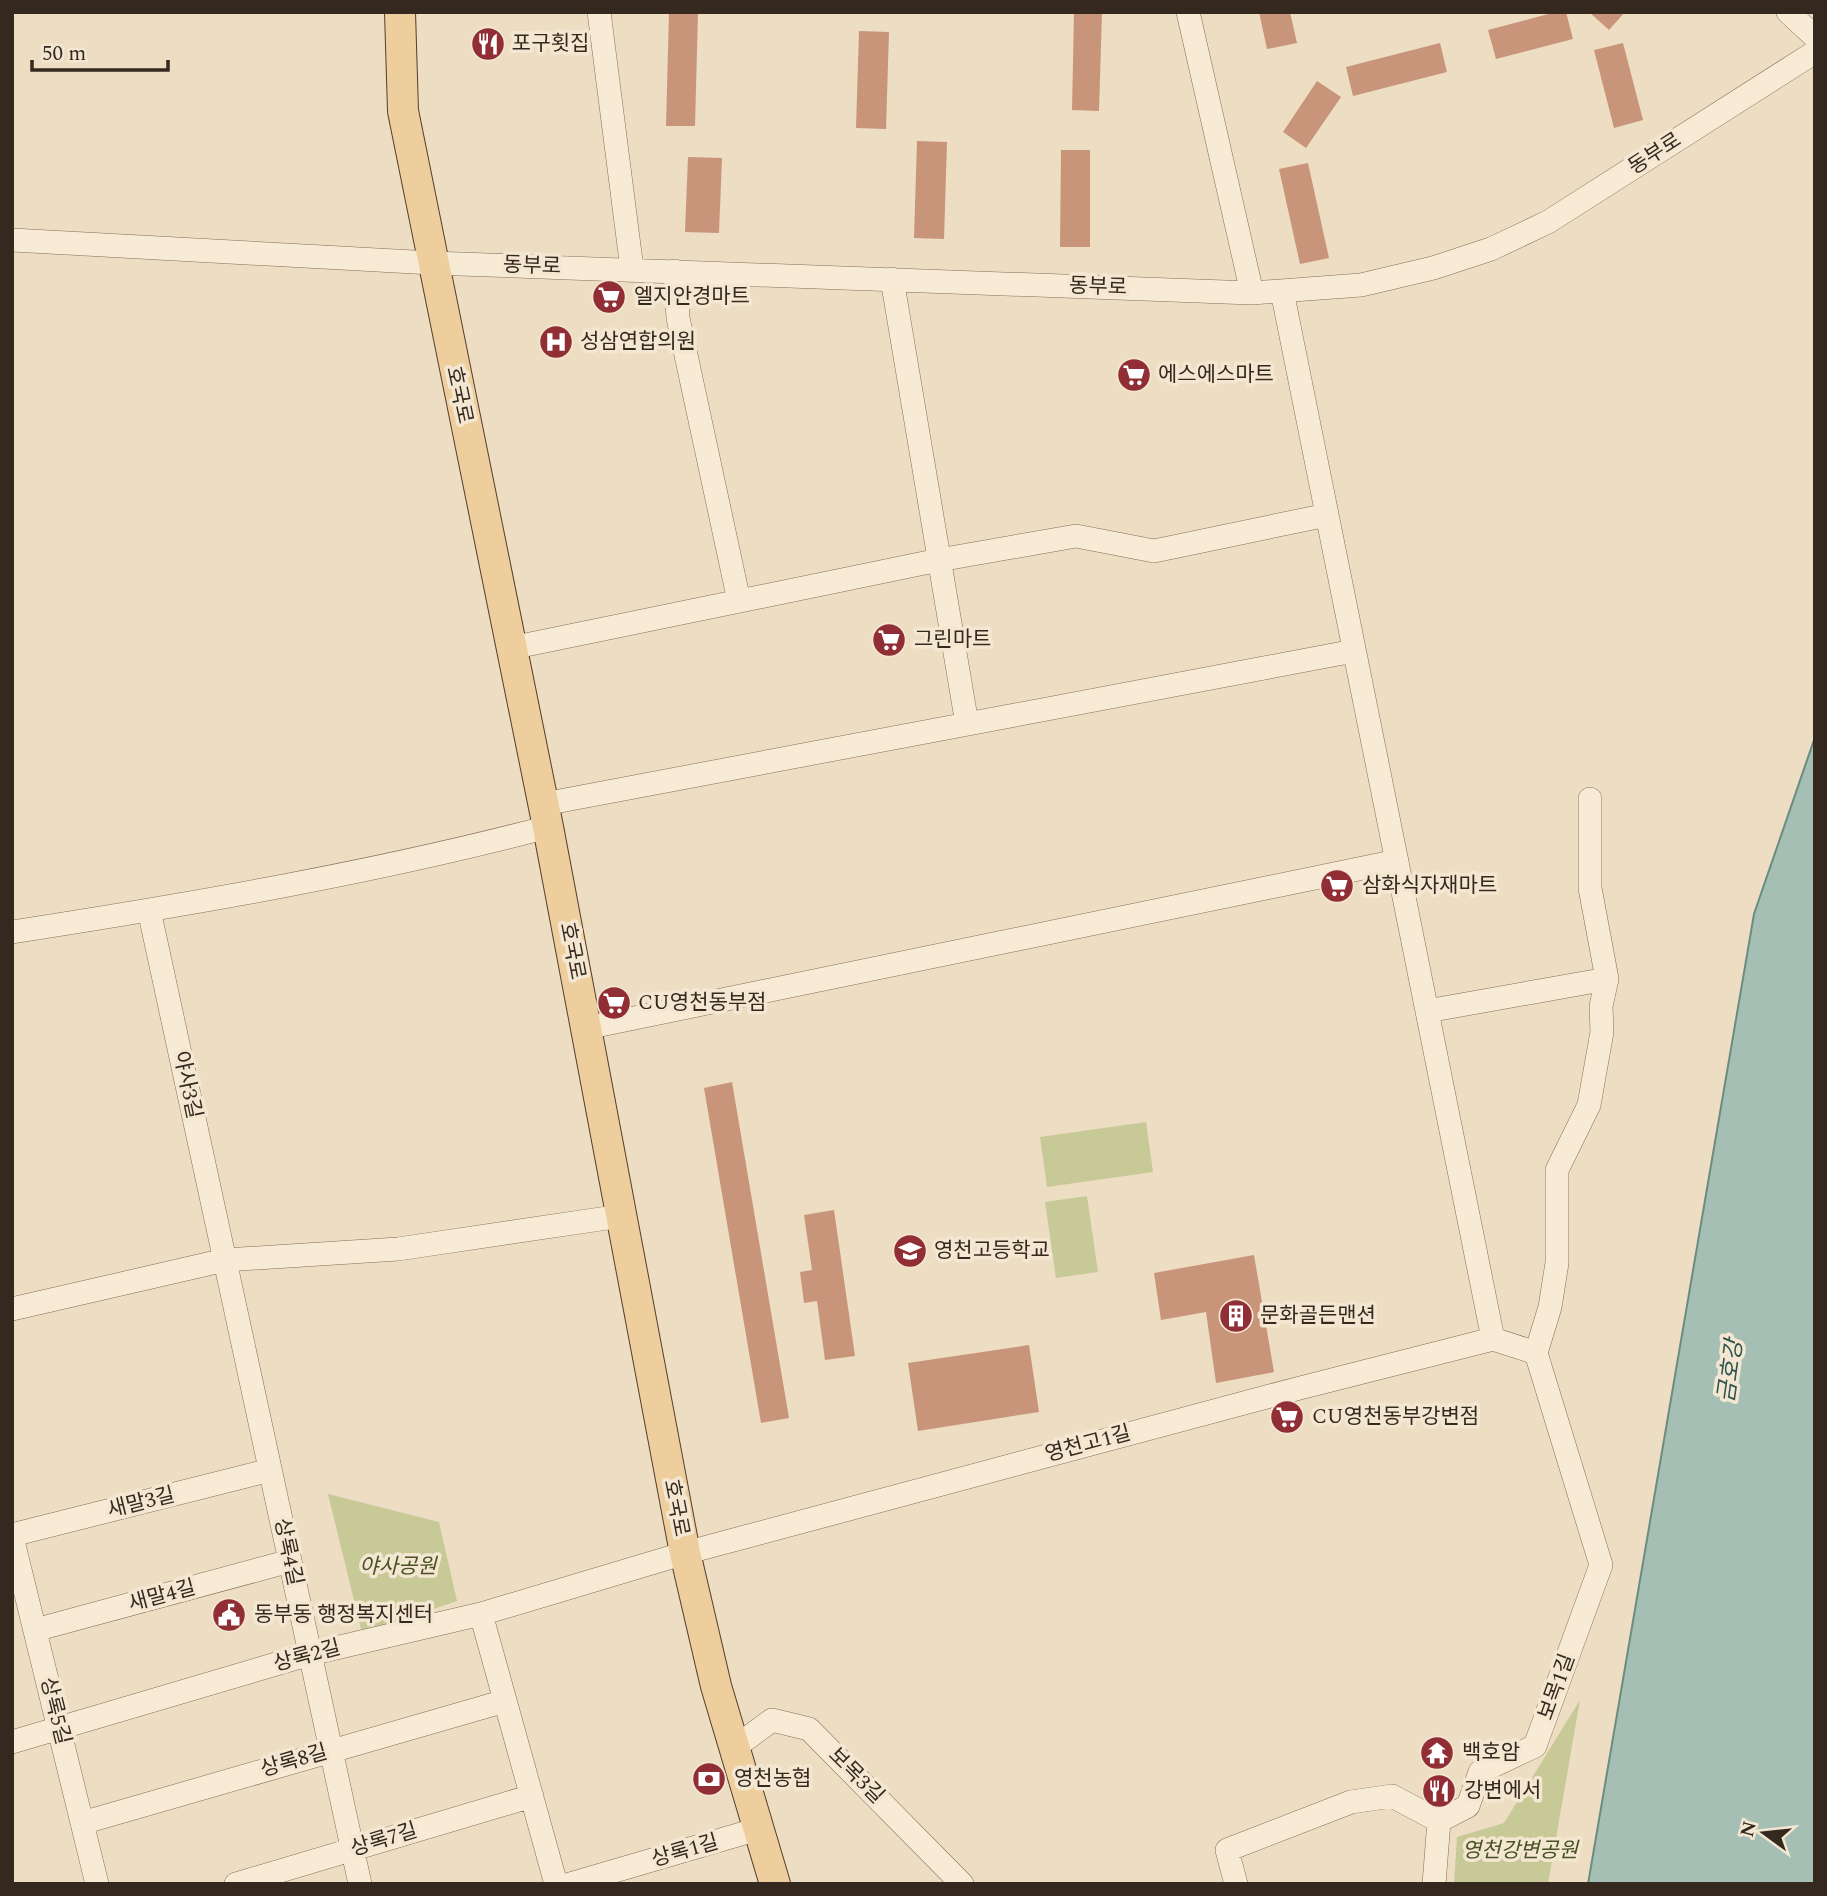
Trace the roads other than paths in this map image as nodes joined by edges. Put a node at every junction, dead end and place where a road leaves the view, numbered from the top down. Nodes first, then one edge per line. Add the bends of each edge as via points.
1 (400, 12) edge
2 (599, 12) edge
3 (1188, 12) edge
4 (1788, 12) edge
5 (1815, 37) edge
6 (1815, 52) edge
7 (12, 240) edge
8 (432, 263) junction
9 (632, 269) junction
10 (675, 271) junction
11 (892, 279) junction
12 (1282, 291) junction
13 (1252, 293) junction
14 (1327, 514) junction
15 (939, 560) junction
16 (739, 601) junction
17 (511, 648) junction
18 (1354, 650) junction
19 (967, 724) junction
20 (1590, 799) dead end
21 (546, 815) junction
22 (1397, 861) junction
23 (149, 910) junction
24 (12, 932) edge
25 (1607, 979) junction
26 (1427, 1011) junction
27 (586, 1028) junction
28 (621, 1216) junction
29 (225, 1260) junction
30 (12, 1309) edge
31 (1493, 1339) junction
32 (1536, 1353) junction
33 (270, 1470) junction
34 (12, 1536) edge
35 (685, 1553) junction
36 (290, 1561) junction
37 (481, 1614) junction
38 (35, 1630) junction
39 (310, 1654) junction
40 (505, 1701) junction
41 (59, 1728) junction
42 (12, 1742) edge
43 (734, 1748) junction
44 (331, 1751) junction
45 (532, 1796) junction
46 (1439, 1821) junction
47 (82, 1823) junction
48 (758, 1829) junction
49 (352, 1849) junction
50 (97, 1884) edge
51 (236, 1884) edge
52 (360, 1884) edge
53 (556, 1884) edge
54 (570, 1884) edge
55 (775, 1884) edge
56 (962, 1884) edge
57 (1236, 1884) edge
58 (1434, 1884) edge

1 - 8 main road, 호국로 via 403,111
2 - 9 street
3 - 13 street
4 - 5 street
6 - 12 street, 동부로 via 1548,222 1491,249 1361,285
7 - 8 street, 동부로
8 - 9 street, 동부로
8 - 17 main road, 호국로
9 - 10 street, 동부로
10 - 11 street, 동부로
10 - 16 street via 678,318
11 - 13 street, 동부로
11 - 15 street
12 - 13 street, 동부로
12 - 14 street
14 - 15 street via 1154,551 1076,536
14 - 18 street
15 - 16 street
15 - 19 street
16 - 17 street
17 - 21 main road, 호국로
18 - 19 street
18 - 22 street
19 - 21 street
20 - 25 street via 1590,888
21 - 23 street via 466,848
21 - 27 main road, 호국로
22 - 26 street
22 - 27 street
23 - 24 street
23 - 29 street, 야사3길
25 - 26 street
25 - 32 street via 1589,1105 1557,1170 1557,1263
26 - 31 street
27 - 28 main road, 호국로
28 - 29 street via 398,1249
28 - 35 main road, 호국로
29 - 30 street
29 - 33 street, 상록4길
31 - 32 street
31 - 35 street, 영천고1길
32 - 46 street, 보목1길 via 1601,1565 1535,1746 1480,1772 1468,1806
33 - 34 street, 새말3길
33 - 36 street, 상록4길
34 - 38 street, 상록5길
35 - 37 street, 상록2길
35 - 43 main road, 호국로
36 - 38 street, 새말4길
36 - 39 street, 상록4길
37 - 39 street, 상록2길
37 - 40 street
38 - 41 street, 상록5길
39 - 41 street, 상록2길
39 - 44 street, 상록4길
40 - 44 street, 상록8길
40 - 45 street
41 - 42 street, 상록2길
41 - 47 street, 상록5길
43 - 48 main road, 호국로
43 - 56 street, 보목3길 via 772,1720 809,1729
44 - 47 street, 상록8길
44 - 49 street, 상록4길
45 - 49 street, 상록7길
45 - 53 street
46 - 57 street via 1392,1796 1351,1802 1227,1850
46 - 58 street
47 - 50 street, 상록5길
48 - 54 street, 상록1길
48 - 55 main road, 호국로
49 - 51 street, 상록7길
49 - 52 street, 상록4길

